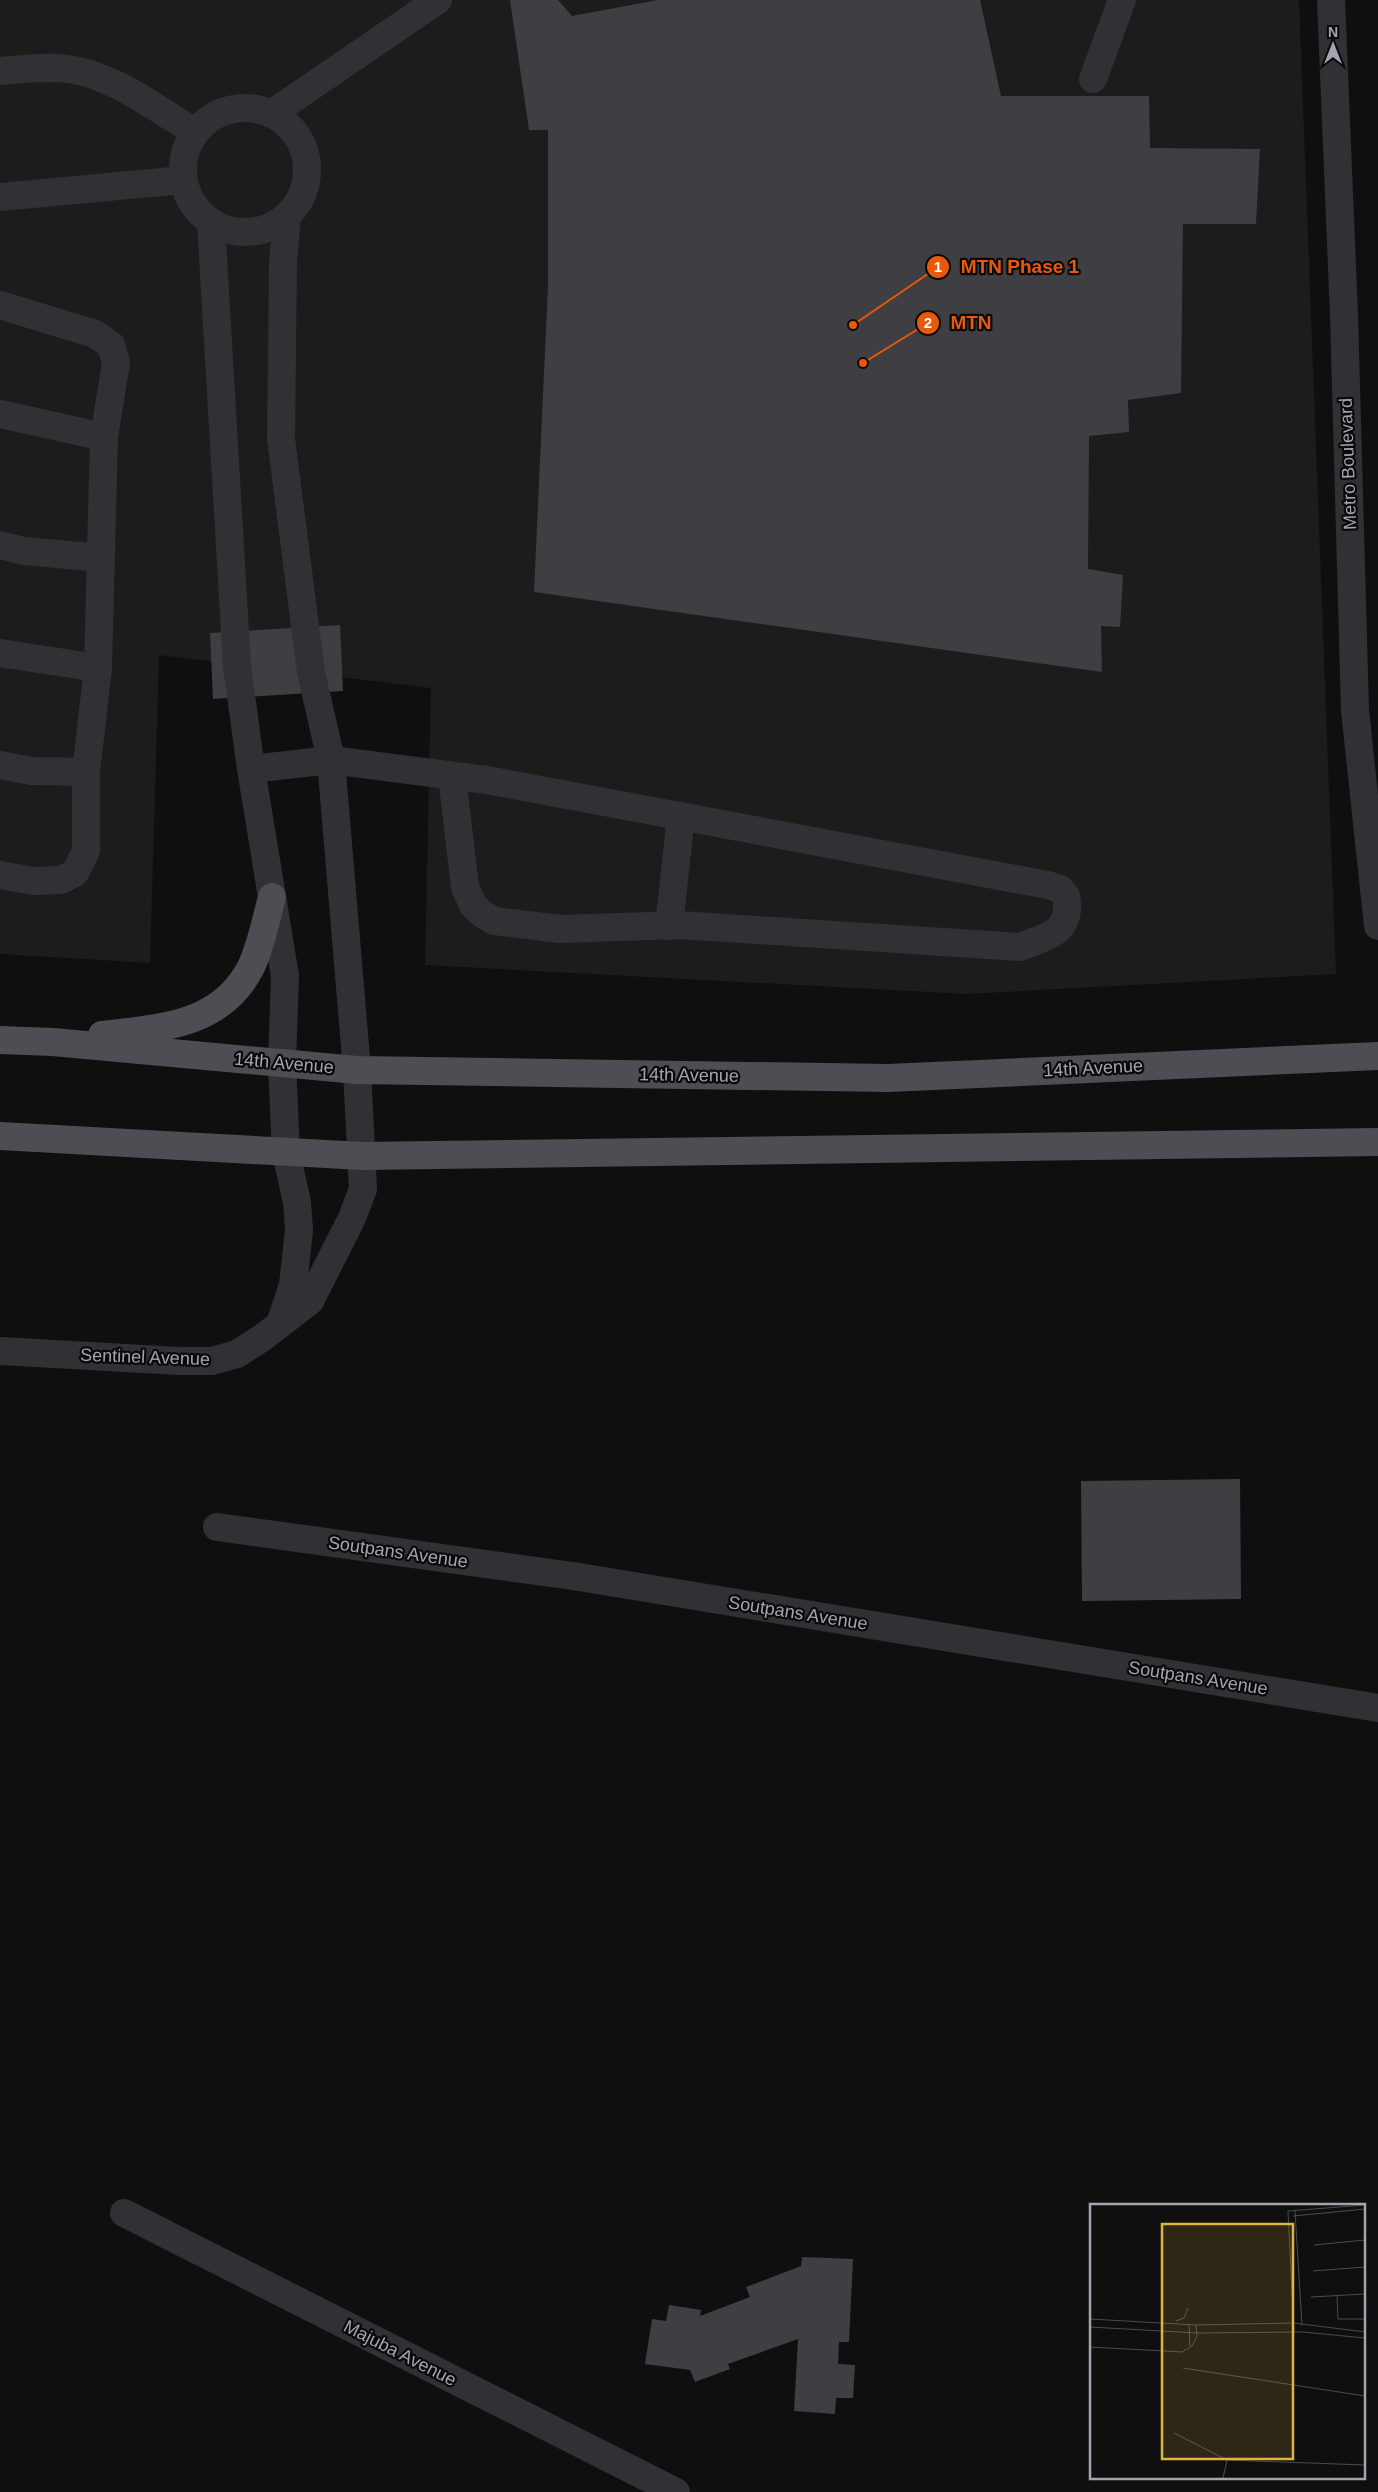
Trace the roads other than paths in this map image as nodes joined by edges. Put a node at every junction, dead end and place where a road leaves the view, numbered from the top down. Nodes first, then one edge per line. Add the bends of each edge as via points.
1 (438, 0) edge
2 (1122, 0) edge
3 (1330, 0) edge
4 (0, 71) edge
5 (1093, 79) dead end
6 (271, 114) junction
7 (195, 132) junction
8 (183, 180) junction
9 (0, 197) edge
10 (287, 216) junction
11 (211, 223) junction
12 (0, 305) edge
13 (0, 414) edge
14 (104, 437) junction
15 (0, 545) edge
16 (102, 558) junction
17 (0, 653) edge
18 (98, 668) junction
19 (331, 760) junction
20 (0, 765) edge
21 (251, 769) junction
22 (86, 772) junction
23 (452, 776) junction
24 (681, 816) junction
25 (0, 875) edge
26 (272, 897) junction
27 (669, 926) junction
28 (1378, 926) edge
29 (0, 1040) edge
30 (53, 1042) junction
31 (1378, 1056) edge
32 (282, 1063) junction
33 (357, 1070) junction
34 (0, 1136) edge
35 (1378, 1142) edge
36 (286, 1153) junction
37 (362, 1156) junction
38 (280, 1324) junction
39 (0, 1351) edge
40 (216, 1527) dead end
41 (1378, 1708) edge
42 (124, 2213) dead end
43 (676, 2492) edge

1 - 6 street
2 - 5 street
3 - 28 street, Metro Boulevard via 1344,315 1355,710
4 - 7 street via 68,69 89,74 109,81
6 - 7 street via 250,108 229,110 211,118
6 - 10 street via 292,130 300,141 306,160 306,180 300,200
7 - 8 street via 185,150
8 - 9 street
8 - 11 street via 196,209
10 - 11 street via 270,227 250,232 230,231
10 - 19 street, Sentinel Avenue via 283,263 281,438 311,672
11 - 21 street via 238,666
12 - 14 street via 94,334 111,345 116,363
13 - 14 street
14 - 16 street
15 - 16 street via 24,551
16 - 18 street
17 - 18 street
18 - 22 street
19 - 21 street
19 - 23 street
19 - 33 street, Sentinel Avenue
20 - 22 street via 31,771
21 - 26 street
22 - 25 street via 86,851 75,872 54,881
23 - 24 street
23 - 27 street via 465,887 473,905 481,913 494,921 560,929
24 - 27 street
24 - 27 street via 1048,885 1060,889 1066,896 1067,918 1063,926 1053,933 1020,946
26 - 30 main road via 251,966 232,996 215,1009 182,1023
26 - 32 street via 284,976
29 - 30 main road, 14th Avenue
30 - 32 main road, 14th Avenue
31 - 33 main road, 14th Avenue via 888,1078
32 - 33 main road, 14th Avenue
32 - 36 street
33 - 37 street, Sentinel Avenue
34 - 36 main road
35 - 37 main road
36 - 37 main road
36 - 38 street via 297,1202 299,1230 293,1285
37 - 38 street, Sentinel Avenue via 363,1189 317,1290 302,1308
38 - 39 street, Sentinel Avenue via 237,1354 212,1360
40 - 41 street, Soutpans Avenue via 573,1576
42 - 43 street, Majuba Avenue

